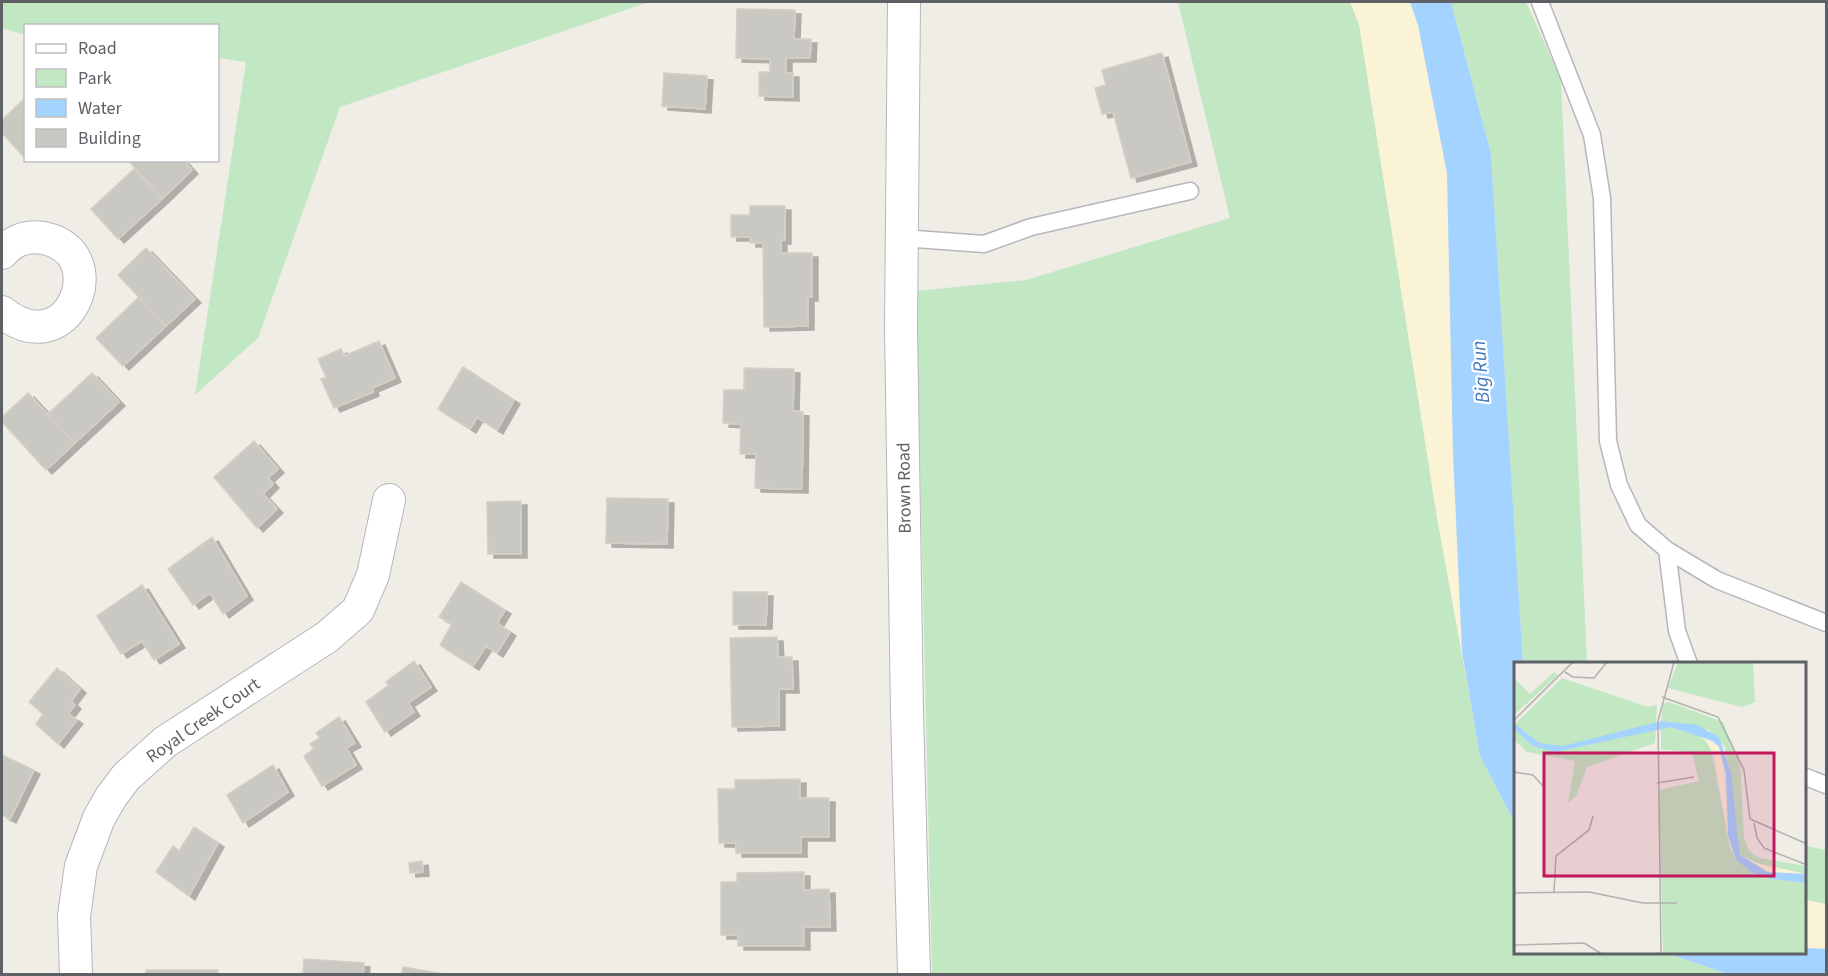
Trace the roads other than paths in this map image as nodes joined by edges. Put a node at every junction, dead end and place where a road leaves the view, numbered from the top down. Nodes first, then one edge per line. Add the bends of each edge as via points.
1 (904, 2) edge
2 (1540, 2) edge
3 (1190, 190) dead end
4 (902, 238) junction
5 (2, 253) edge
6 (2, 312) edge
7 (389, 500) dead end
8 (1667, 550) junction
9 (1827, 623) edge
10 (1688, 662) edge
11 (1807, 777) edge
12 (1827, 784) edge
13 (76, 975) edge
14 (914, 975) edge

1 - 4 street, Brown Road
2 - 8 lane via 1592,135 1602,198 1608,441 1618,485 1638,525
3 - 4 lane via 1030,227 984,244
4 - 14 street, Brown Road
5 - 6 street via 21,239 51,240 74,258 80,287 76,302 55,322 26,326
7 - 13 street, Royal Creek Court via 373,575 358,609 327,637 165,742 126,777 111,797 81,866 74,916
8 - 9 lane via 1718,580
8 - 10 lane via 1677,631
11 - 12 lane

